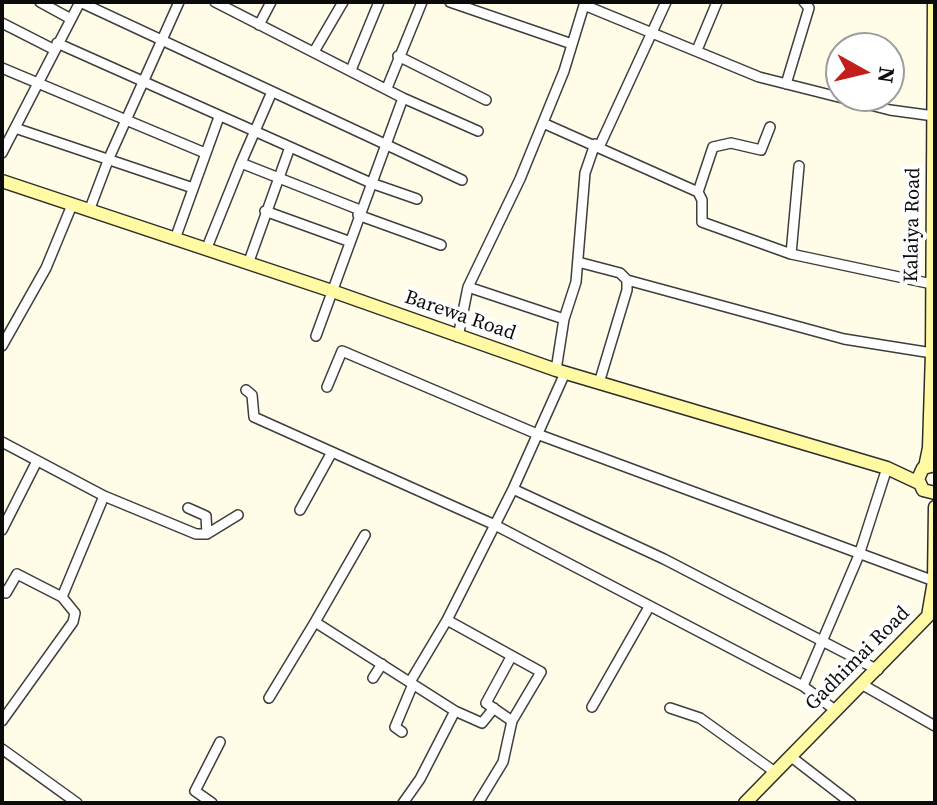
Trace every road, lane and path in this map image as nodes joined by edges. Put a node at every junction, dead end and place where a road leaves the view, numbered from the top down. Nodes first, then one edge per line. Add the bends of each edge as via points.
1 (40, 2) edge
2 (80, 2) edge
3 (179, 2) edge
4 (215, 2) edge
5 (271, 2) edge
6 (343, 2) edge
7 (379, 2) edge
8 (422, 2) edge
9 (450, 2) edge
10 (666, 2) edge
11 (717, 2) edge
12 (804, 2) edge
13 (934, 2) edge
14 (584, 4) edge
15 (71, 19) junction
16 (2, 23) edge
17 (259, 25) junction
18 (653, 32) junction
19 (160, 42) junction
20 (572, 44) junction
21 (55, 46) junction
22 (315, 50) junction
23 (697, 50) junction
24 (935, 55) edge
25 (398, 56) junction
26 (2, 68) edge
27 (351, 70) junction
28 (144, 82) junction
29 (35, 84) junction
30 (786, 84) junction
31 (387, 88) junction
32 (271, 94) junction
33 (403, 98) junction
34 (486, 100) dead end
35 (934, 116) edge
36 (219, 117) junction
37 (126, 122) junction
38 (543, 123) junction
39 (770, 127) dead end
40 (15, 128) junction
41 (254, 131) junction
42 (478, 131) dead end
43 (384, 145) junction
44 (598, 145) junction
45 (290, 147) junction
46 (2, 153) edge
47 (205, 153) junction
48 (109, 158) junction
49 (241, 163) junction
50 (799, 166) dead end
51 (277, 176) junction
52 (462, 180) dead end
53 (2, 181) edge
54 (371, 183) junction
55 (193, 188) junction
56 (698, 192) junction
57 (417, 199) dead end
58 (72, 205) junction
59 (89, 211) junction
60 (265, 211) junction
61 (359, 213) junction
62 (175, 239) junction
63 (348, 241) junction
64 (441, 245) dead end
65 (206, 250) junction
66 (791, 254) junction
67 (578, 262) junction
68 (248, 264) junction
69 (627, 280) junction
70 (932, 284) junction
71 (468, 287) junction
72 (332, 291) junction
73 (564, 319) junction
74 (316, 336) dead end
75 (458, 337) junction
76 (2, 346) edge
77 (932, 353) junction
78 (560, 372) junction
79 (599, 383) junction
80 (327, 387) dead end
81 (246, 390) dead end
82 (537, 434) junction
83 (2, 442) edge
84 (332, 452) junction
85 (37, 461) junction
86 (929, 466) edge
87 (887, 468) junction
88 (922, 486) edge
89 (513, 489) junction
90 (104, 496) junction
91 (188, 508) dead end
92 (300, 510) dead end
93 (934, 511) edge
94 (238, 515) dead end
95 (495, 525) junction
96 (2, 530) edge
97 (207, 534) junction
98 (365, 535) dead end
99 (859, 555) junction
100 (934, 581) edge
101 (2, 590) edge
102 (62, 597) junction
103 (649, 607) junction
104 (932, 618) edge
105 (447, 620) junction
106 (315, 622) junction
107 (823, 639) junction
108 (511, 657) junction
109 (382, 664) junction
110 (878, 670) junction
111 (373, 678) dead end
112 (412, 683) junction
113 (863, 685) junction
114 (803, 686) junction
115 (269, 698) dead end
116 (592, 707) dead end
117 (494, 708) junction
118 (670, 708) dead end
119 (835, 710) junction
120 (455, 711) junction
121 (2, 721) edge
122 (512, 721) junction
123 (935, 726) edge
124 (402, 732) dead end
125 (220, 742) dead end
126 (2, 749) edge
127 (790, 756) junction
128 (775, 772) junction
129 (77, 803) edge
130 (212, 803) edge
131 (403, 803) edge
132 (478, 803) edge
133 (745, 803) edge
134 (851, 803) edge

1 - 15 street
2 - 15 street
2 - 19 street
3 - 19 street
4 - 17 street
5 - 17 street
6 - 22 street
7 - 27 street
8 - 25 street
9 - 20 street
10 - 18 street
11 - 23 street
12 - 30 street via 809,8
13 - 24 main road, Kalaiya Road
14 - 18 street
14 - 20 street
15 - 21 street
16 - 21 street
17 - 22 street
18 - 23 street
18 - 44 street
19 - 28 street
19 - 32 street
20 - 38 street
21 - 28 street
21 - 29 street
22 - 27 street
23 - 30 street
24 - 35 main road, Kalaiya Road
25 - 31 street
25 - 34 street
26 - 29 street
27 - 31 street
28 - 36 street
28 - 37 street
29 - 37 street
29 - 40 street
30 - 35 street
31 - 33 street
32 - 41 street
32 - 43 street
33 - 42 street
33 - 43 street
35 - 70 main road, Kalaiya Road
36 - 41 street
36 - 47 street
37 - 47 street
37 - 48 street
38 - 44 street
38 - 71 street
39 - 56 street via 761,150 721,142 713,147
40 - 46 street
40 - 48 street
41 - 45 street
41 - 49 street
43 - 52 street
43 - 54 street
44 - 56 street
44 - 67 street via 585,173
45 - 51 street
45 - 54 street
47 - 55 street
48 - 55 street
48 - 59 street
49 - 51 street
49 - 65 street
50 - 66 street
51 - 60 street
51 - 61 street
53 - 58 main road, Barewa Road
54 - 57 street
54 - 61 street
55 - 62 street
56 - 66 street via 702,222
58 - 59 main road, Barewa Road
58 - 76 street via 46,268
59 - 62 main road, Barewa Road
60 - 63 street
60 - 68 street
61 - 63 street
61 - 64 street
62 - 65 main road, Barewa Road
63 - 72 street
65 - 68 main road, Barewa Road
66 - 70 street
67 - 69 street via 620,273
67 - 73 street
68 - 72 main road, Barewa Road
69 - 77 street via 844,339
69 - 79 street
70 - 77 main road, Kalaiya Road
71 - 73 street
71 - 75 street
72 - 74 street
72 - 75 main road, Barewa Road
73 - 78 street
75 - 78 main road, Barewa Road
77 - 86 main road, Kalaiya Road
78 - 79 main road, Barewa Road
78 - 82 street
79 - 87 main road, Barewa Road
80 - 82 street via 342,351
81 - 84 street via 252,395 254,417
82 - 89 street
82 - 99 street
83 - 85 street
84 - 92 street
84 - 95 street
85 - 90 street
85 - 96 street
86 - 88 main road
87 - 88 main road, Barewa Road
87 - 99 street
88 - 93 main road, Gadhimai Road
89 - 95 street
89 - 107 street
90 - 97 street
90 - 102 street
91 - 97 street via 206,516
93 - 100 main road, Gadhimai Road
94 - 97 street
95 - 103 street
95 - 105 street
98 - 106 street
99 - 100 street
99 - 107 street
100 - 104 main road, Gadhimai Road
101 - 102 street via 6,593 17,574
102 - 121 street via 75,613 73,622
103 - 114 street
103 - 116 street
104 - 110 main road, Gadhimai Road
105 - 108 street
105 - 112 street
106 - 109 street
106 - 115 street
107 - 110 street
107 - 114 street
108 - 117 street via 486,703
108 - 122 street via 541,672
109 - 111 street
109 - 112 street
110 - 113 main road, Gadhimai Road
112 - 120 street
112 - 124 street via 395,727
113 - 119 main road, Gadhimai Road
113 - 123 street
114 - 119 street
117 - 120 street via 482,723
117 - 122 street
118 - 128 street via 700,718
119 - 127 main road, Gadhimai Road
120 - 131 street
122 - 132 street via 503,762
125 - 130 street via 195,791
126 - 129 street
127 - 128 main road, Gadhimai Road
127 - 134 street
128 - 133 main road, Gadhimai Road

